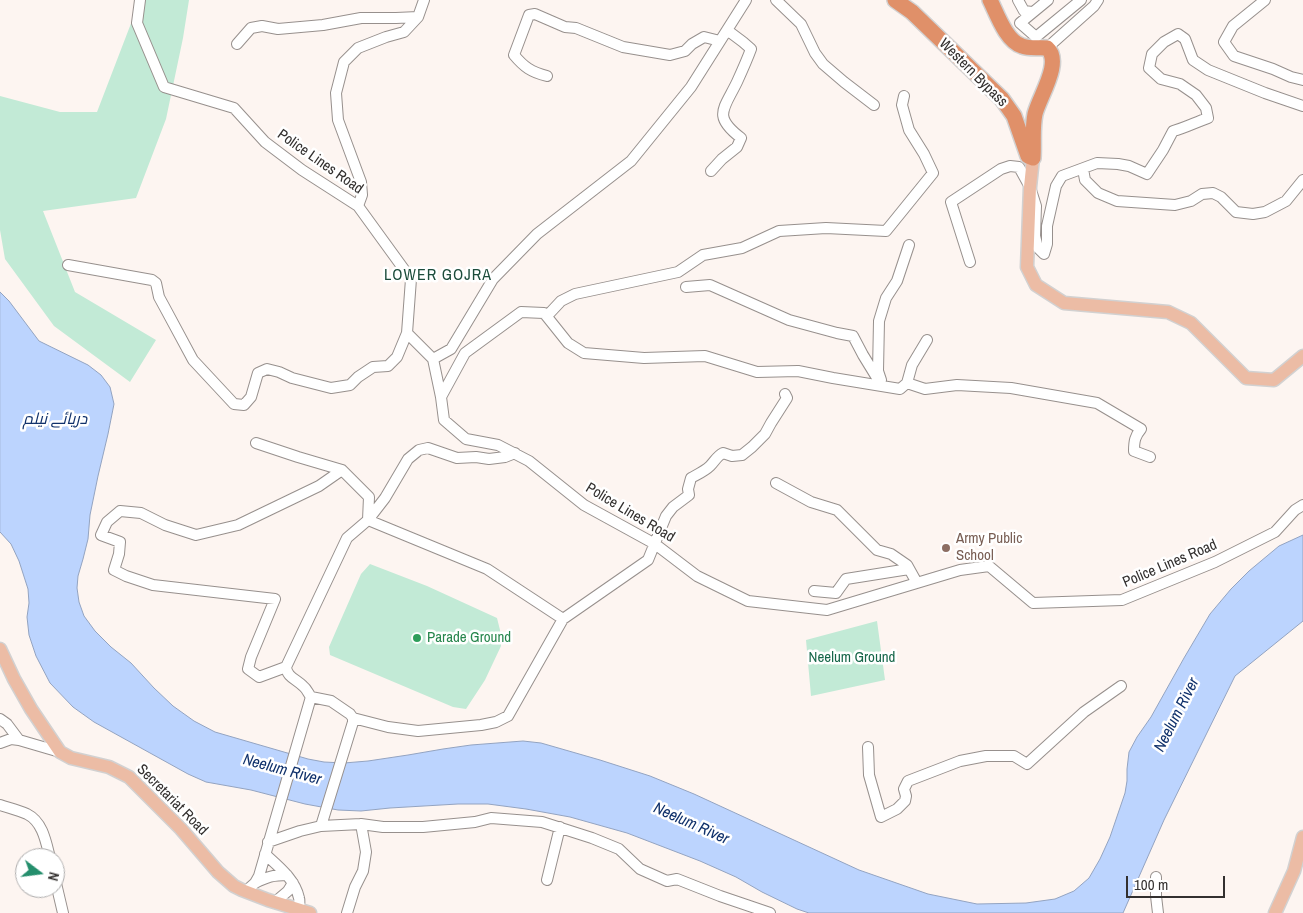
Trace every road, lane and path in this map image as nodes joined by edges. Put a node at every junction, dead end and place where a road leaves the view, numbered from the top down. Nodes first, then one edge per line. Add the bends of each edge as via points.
1 (140, 0) edge
2 (424, 0) edge
3 (746, 0) edge
4 (776, 0) edge
5 (894, 0) edge
6 (990, 0) edge
7 (1018, 0) edge
8 (1048, 0) edge
9 (1081, 0) edge
10 (1098, 0) edge
11 (1266, 0) edge
12 (1032, 12) junction
13 (418, 17) junction
14 (727, 30) junction
15 (720, 42) junction
16 (237, 44) dead end
17 (1047, 48) junction
18 (547, 76) dead end
19 (1303, 80) edge
20 (904, 96) dead end
21 (874, 105) dead end
22 (1303, 106) edge
23 (1033, 158) junction
24 (1083, 169) junction
25 (711, 171) dead end
26 (1303, 180) edge
27 (1030, 187) junction
28 (358, 206) junction
29 (909, 245) dead end
30 (970, 262) dead end
31 (68, 265) dead end
32 (686, 287) dead end
33 (547, 316) junction
34 (408, 333) junction
35 (927, 340) dead end
36 (1303, 356) edge
37 (433, 359) junction
38 (907, 382) junction
39 (882, 386) junction
40 (785, 394) dead end
41 (441, 397) junction
42 (256, 442) dead end
43 (515, 453) junction
44 (1150, 457) dead end
45 (342, 470) junction
46 (776, 483) dead end
47 (1303, 504) edge
48 (368, 520) junction
49 (655, 544) junction
50 (909, 569) junction
51 (917, 583) junction
52 (814, 591) dead end
53 (563, 619) junction
54 (0, 649) edge
55 (286, 667) junction
56 (1121, 686) dead end
57 (311, 697) junction
58 (353, 718) junction
59 (0, 720) edge
60 (19, 740) junction
61 (0, 743) edge
62 (868, 747) dead end
63 (60, 752) junction
64 (0, 805) edge
65 (322, 824) junction
66 (361, 824) junction
67 (560, 827) junction
68 (1303, 837) edge
69 (269, 839) junction
70 (48, 848) edge
71 (264, 854) junction
72 (1156, 877) dead end
73 (290, 879) junction
74 (547, 880) dead end
75 (251, 887) junction
76 (59, 898) edge
77 (275, 902) junction
78 (305, 912) edge
79 (63, 913) edge
80 (347, 913) edge
81 (770, 913) edge
82 (1158, 913) edge
83 (1275, 913) edge

1 - 28 street, Police Lines Road via 137,23 164,87 234,108 265,142
2 - 13 street
3 - 14 street
4 - 21 street via 801,24 824,64
5 - 23 highway, Western Bypass via 912,12 1002,99 1014,116 1028,156
6 - 17 highway via 1014,42 1030,48
7 - 12 street via 1024,11
8 - 12 street
9 - 12 street via 1036,37 1020,23
10 - 17 street
11 - 19 street via 1232,26 1224,42 1234,56
13 - 16 street via 361,18 278,29 262,26 251,28
13 - 28 street via 404,32 358,48 344,62 336,93 338,120 361,182 362,195
14 - 15 street
14 - 25 street via 751,49 722,112 725,122 741,138 737,147
15 - 18 street via 704,37 685,51 670,55 623,46 534,14 529,15 514,54 524,67
15 - 37 street via 691,87 631,161 537,234 493,279 451,349
17 - 23 highway via 1052,56 1051,72 1034,116
20 - 33 street via 902,105 909,130 933,173 886,230 826,228 779,231 742,248 702,255 678,272 575,294 561,301
22 - 24 street via 1208,70 1193,60 1185,39 1178,34 1152,54 1149,68 1161,79 1180,84 1196,95 1206,108 1208,118 1173,131 1146,174 1118,164 1097,163
23 - 27 main road
24 - 26 street via 1084,180 1098,193 1117,201 1175,205 1213,193 1236,212 1253,214 1266,212 1286,201
24 - 27 street via 1062,176 1056,186 1044,254 1038,248 1035,236 1036,206
27 - 30 street via 1019,167 1010,166 951,202
27 - 36 main road via 1027,266 1036,285 1064,303 1168,312 1190,323 1246,378 1274,380
28 - 34 street, Police Lines Road via 411,279
29 - 39 street via 879,321 878,371
31 - 34 street via 156,283 159,297 193,360 234,404 244,405 251,397 258,373 267,369 331,388 350,385 373,368 388,366 397,357
32 - 39 street via 710,285 789,320 853,336
33 - 39 street via 568,343 584,353 644,358 705,356 757,372 798,371
33 - 41 street via 544,313 521,312 465,353
34 - 37 street
35 - 38 street via 912,365
37 - 41 street, Police Lines Road
38 - 39 street via 900,389
38 - 44 street via 925,389 957,385 1011,388 1097,403 1141,429 1136,435 1134,450
40 - 49 street via 787,398 765,434 752,447 742,455 723,453 717,456 711,465 691,478 688,496 666,516
41 - 43 street, Police Lines Road via 444,420 466,439 498,445
42 - 45 street
43 - 48 street via 489,459 457,458 428,448 419,450 408,458
43 - 49 street, Police Lines Road via 584,505
45 - 48 street via 369,497
45 - 55 street via 319,486 238,525 196,535 141,513 120,511 107,522 101,535 120,542 120,554 114,570 126,576 153,585 275,599 248,669 260,677
46 - 50 street via 811,502 837,510 877,550 891,554
47 - 51 street, Police Lines Road via 1275,532 1215,562 1122,600 1034,603 989,566 960,570
48 - 53 street via 487,569
48 - 55 street via 348,538
49 - 51 street, Police Lines Road via 697,576 748,601 827,610
49 - 53 street via 648,560
50 - 51 street
50 - 52 street via 846,579 836,593
53 - 58 street via 508,716 496,722 418,731
54 - 63 main road via 31,709
55 - 57 street via 286,672 306,688
56 - 62 street via 1084,712 1027,764 1014,756 986,756 960,761 908,781 904,789 905,801 881,817 869,775
57 - 58 street via 331,701
57 - 69 street
58 - 65 street
59 - 60 street
60 - 61 street
60 - 63 street
63 - 75 main road, Secretariat Road via 70,758 110,767 129,778 181,829 225,879 234,886
64 - 70 street via 28,814 44,832
65 - 66 street
65 - 69 street
66 - 67 street via 423,827 491,818 542,822
66 - 80 street via 366,852
67 - 74 street
67 - 81 street via 619,849 640,869 667,881 677,879
68 - 83 main road via 1294,871
69 - 71 street
71 - 73 street
71 - 75 street
72 - 82 street
73 - 75 street via 275,875
73 - 77 street via 288,891
73 - 78 street
75 - 77 main road, Secretariat Road
76 - 79 street
77 - 78 main road, Secretariat Road

